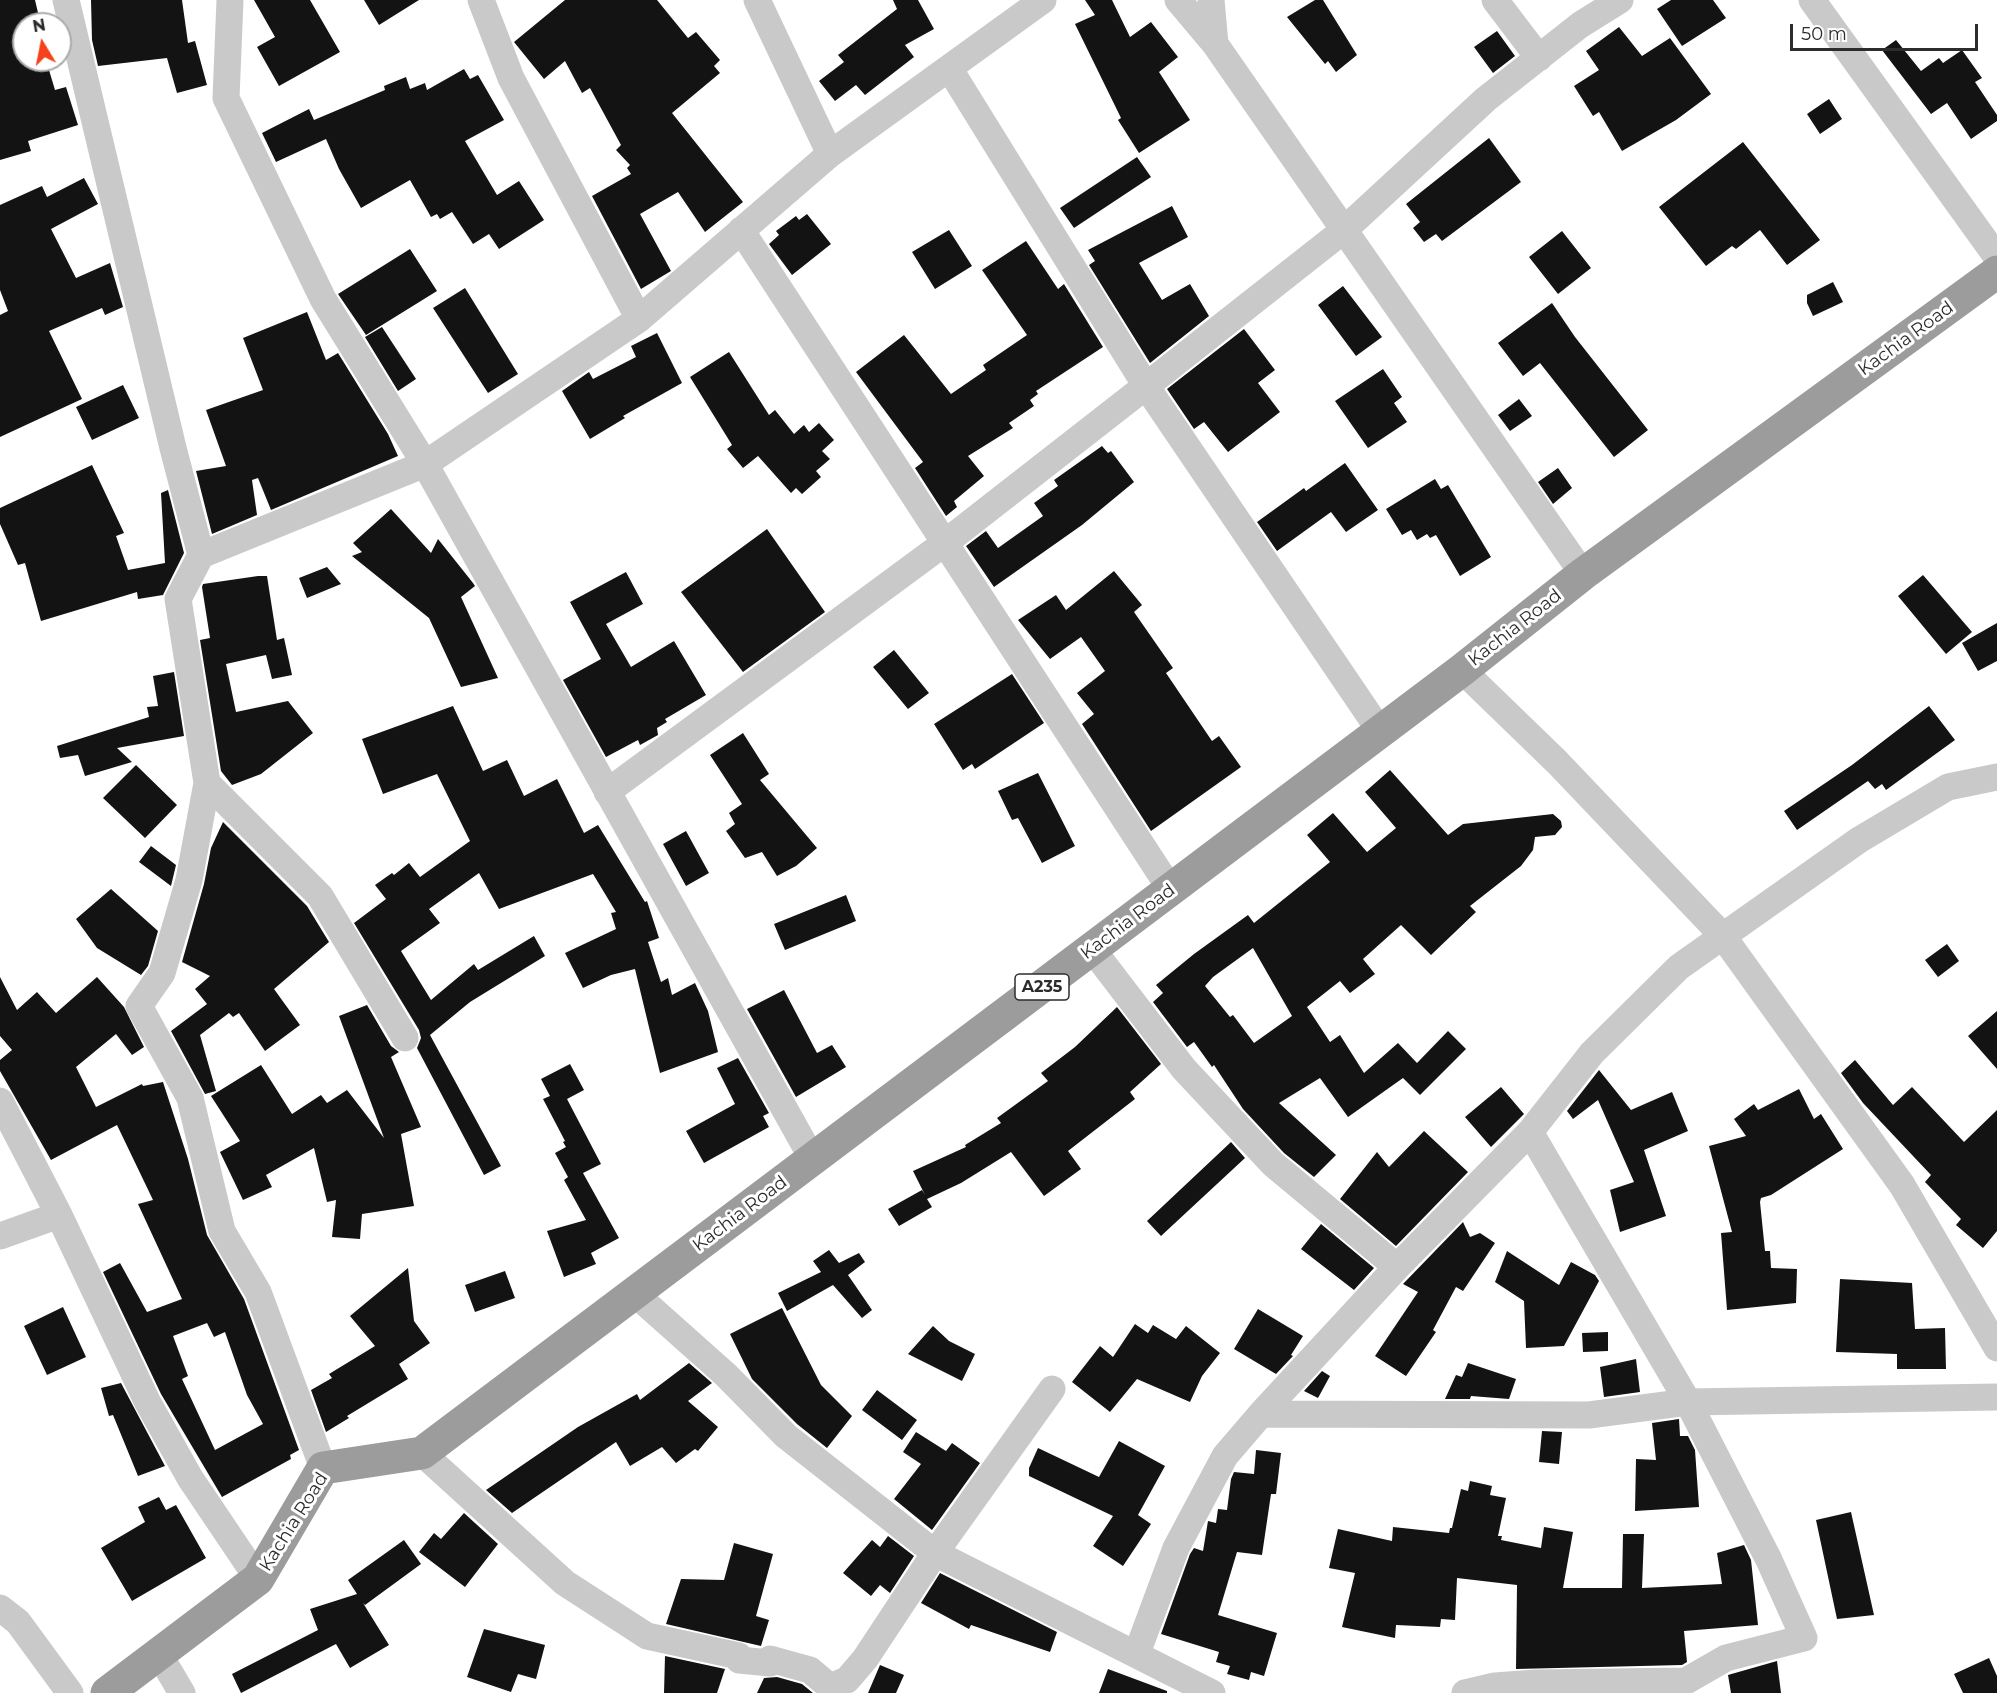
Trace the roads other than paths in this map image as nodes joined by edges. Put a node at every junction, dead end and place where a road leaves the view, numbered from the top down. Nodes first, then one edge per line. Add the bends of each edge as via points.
1 (66, 0) edge
2 (230, 0) edge
3 (481, 0) edge
4 (757, 0) edge
5 (1042, 0) edge
6 (1178, 0) edge
7 (1211, 0) edge
8 (1495, 0) edge
9 (1620, 0) edge
10 (1812, 0) edge
11 (1215, 44) junction
12 (1539, 58) junction
13 (949, 68) junction
14 (830, 154) junction
15 (741, 230) junction
16 (1344, 230) junction
17 (1997, 257) edge
18 (1997, 272) edge
19 (639, 319) junction
20 (1146, 386) junction
21 (425, 464) junction
22 (946, 542) junction
23 (201, 555) junction
24 (1584, 574) junction
25 (1462, 670) junction
26 (1380, 731) junction
27 (1997, 777) edge
28 (207, 783) junction
29 (607, 792) junction
30 (1171, 890) junction
31 (1722, 935) junction
32 (1092, 949) junction
33 (405, 1038) dead end
34 (0, 1101) edge
35 (1530, 1132) junction
36 (813, 1160) junction
37 (59, 1215) junction
38 (0, 1236) edge
39 (1397, 1268) junction
40 (634, 1293) junction
41 (1997, 1348) edge
42 (1052, 1389) dead end
43 (1997, 1396) edge
44 (1688, 1402) junction
45 (1261, 1414) junction
46 (422, 1453) junction
47 (323, 1468) junction
48 (935, 1552) junction
49 (258, 1578) junction
50 (0, 1608) edge
51 (159, 1653) junction
52 (1137, 1653) junction
53 (70, 1693) edge
54 (107, 1693) edge
55 (182, 1693) edge
56 (1212, 1693) edge
57 (1465, 1693) edge

1 - 23 street
2 - 21 street via 226,98 323,299
3 - 19 street via 511,78
4 - 14 street
5 - 13 street
6 - 11 street
7 - 11 street
8 - 12 street
9 - 12 street
10 - 17 street
11 - 16 street
12 - 16 street via 1486,99
13 - 14 street
13 - 20 street
14 - 15 street
15 - 19 street
15 - 22 street
16 - 20 street
16 - 24 street
18 - 24 highway, Kachia Road / A235
19 - 21 street
20 - 22 street
20 - 26 street
21 - 23 street
21 - 29 street
22 - 29 street
22 - 30 street
23 - 28 street via 178,599
24 - 25 highway, Kachia Road / A235
25 - 26 highway, Kachia Road / A235
25 - 31 street via 1557,762
26 - 30 highway, Kachia Road / A235
27 - 31 street via 1948,787 1859,840
28 - 33 street via 320,896
28 - 47 street via 189,880 162,973 139,1006 190,1098 222,1231 258,1292
29 - 36 street
30 - 32 highway, Kachia Road / A235
31 - 35 street via 1679,967 1592,1053
31 - 41 street via 1902,1185
32 - 36 highway, Kachia Road / A235
32 - 39 street via 1184,1069 1273,1164
34 - 37 street
35 - 39 street
35 - 44 street
36 - 40 highway, Kachia Road / A235
37 - 38 street
37 - 49 street via 147,1401 190,1478
39 - 45 street
40 - 46 highway, Kachia Road / A235
40 - 48 street via 726,1375 786,1436
42 - 48 street
43 - 44 street
44 - 45 street via 1589,1415
44 - 57 street via 1804,1638 1726,1658 1686,1680 1536,1683
45 - 52 street via 1225,1456 1176,1548
46 - 47 highway, Kachia Road / A235
46 - 48 street via 565,1583 646,1636 739,1656 739,1660 770,1663 770,1659 810,1670 830,1687 847,1680 865,1659
47 - 49 highway, Kachia Road
48 - 52 street
49 - 51 highway, Kachia Road
50 - 53 street via 18,1622
51 - 54 highway, Kachia Road
51 - 55 street
52 - 56 street

